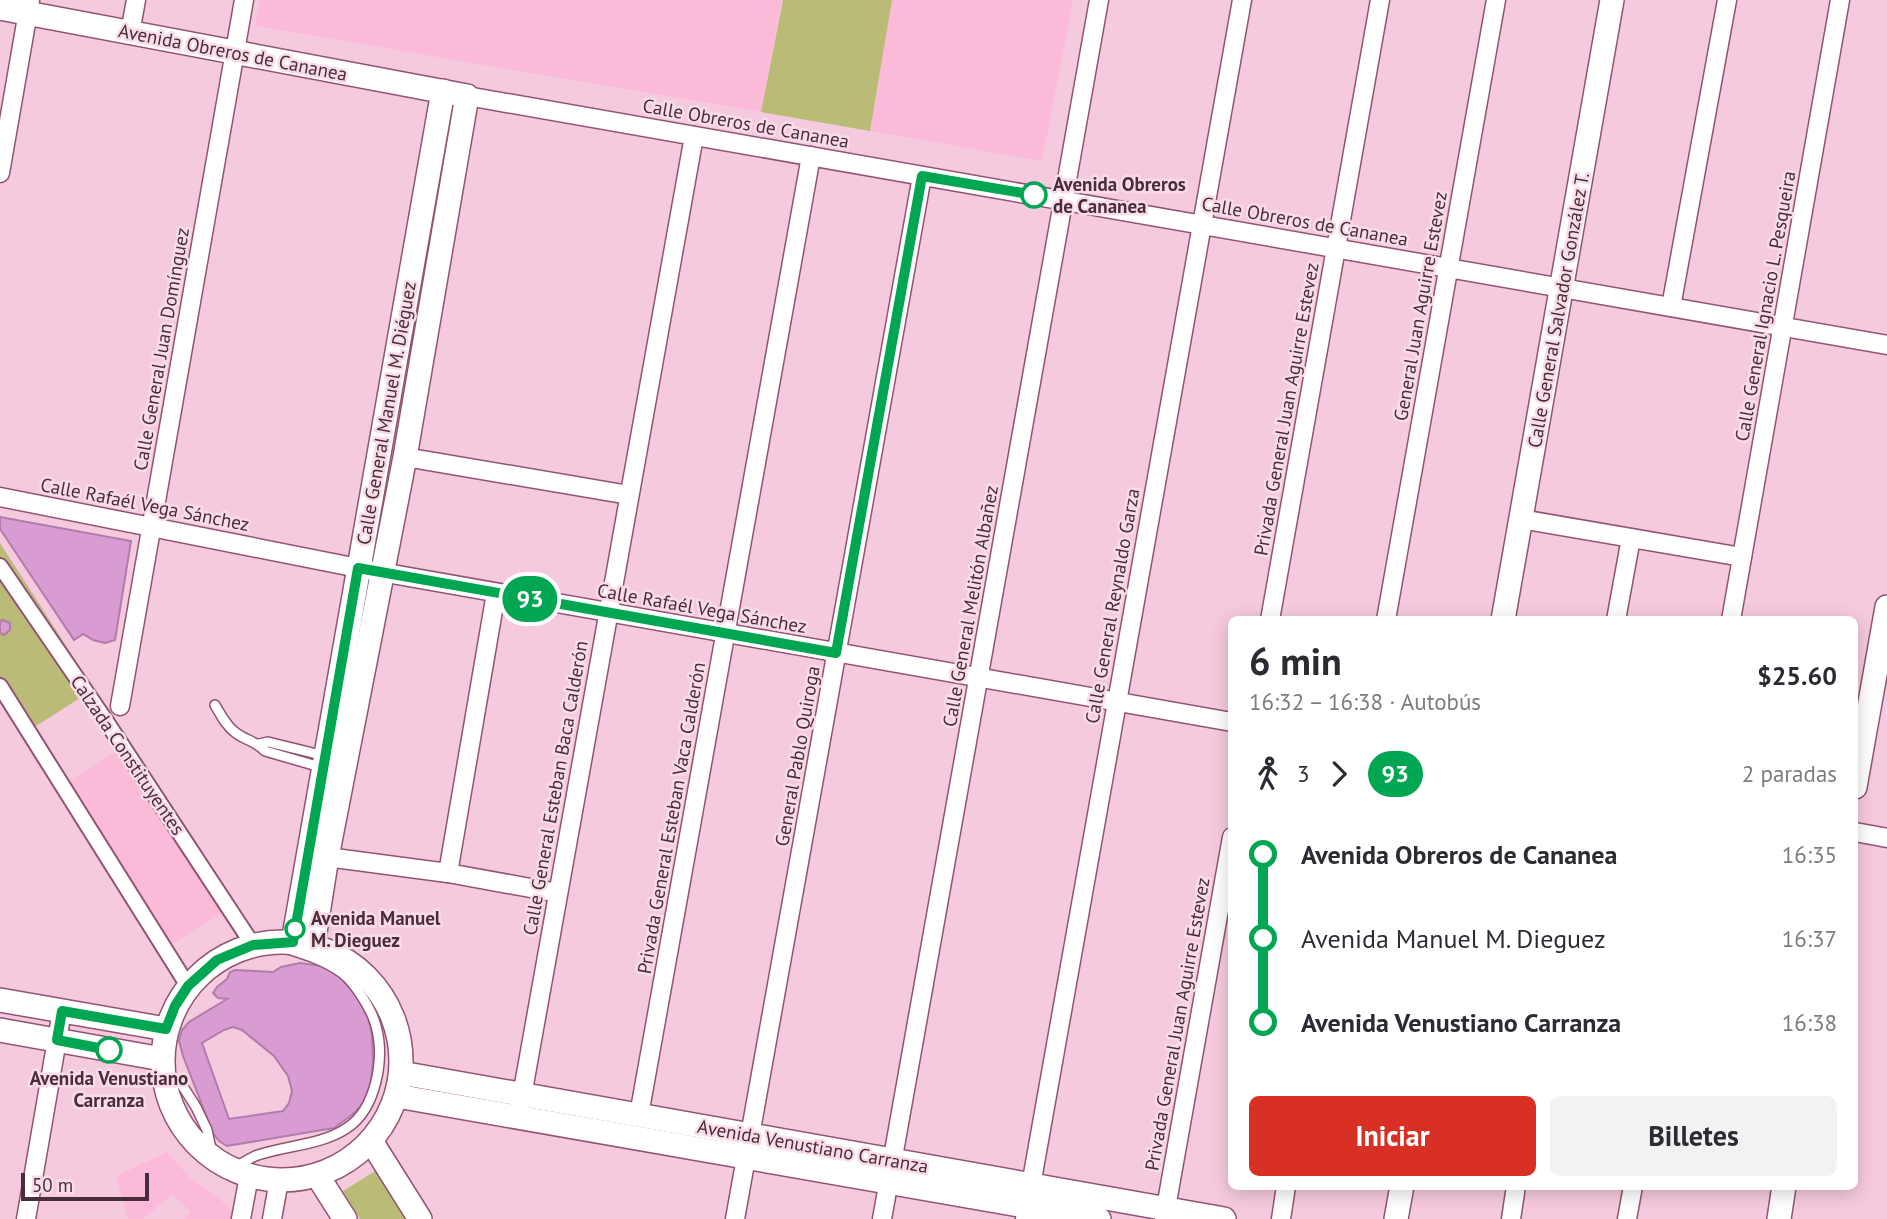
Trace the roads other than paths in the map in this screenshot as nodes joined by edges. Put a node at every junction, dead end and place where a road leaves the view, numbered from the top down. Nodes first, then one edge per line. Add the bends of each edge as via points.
1 (136, 0) edge
2 (244, 0) edge
3 (1099, 0) edge
4 (1242, 0) edge
5 (1380, 0) edge
6 (1496, 0) edge
7 (1612, 0) edge
8 (1727, 0) edge
9 (1840, 0) edge
10 (29, 7) edge
11 (0, 8) edge
12 (130, 33) junction
13 (235, 53) junction
14 (443, 92) junction
15 (467, 96) junction
16 (694, 136) junction
17 (811, 156) junction
18 (0, 173) edge
19 (922, 176) junction
20 (1063, 200) junction
21 (1202, 225) junction
22 (1336, 248) junction
23 (1448, 268) junction
24 (1562, 288) junction
25 (1671, 307) junction
26 (1783, 327) junction
27 (1887, 345) edge
28 (405, 457) junction
29 (629, 495) junction
30 (0, 496) edge
31 (1521, 519) junction
32 (152, 526) junction
33 (1631, 538) junction
34 (1742, 557) junction
35 (0, 566) edge
36 (358, 568) junction
37 (382, 572) junction
38 (496, 593) junction
39 (1887, 607) edge
40 (608, 612) junction
41 (1271, 616) edge
42 (1387, 616) edge
43 (1504, 616) edge
44 (1617, 616) edge
45 (1732, 616) edge
46 (725, 633) junction
47 (836, 653) junction
48 (978, 677) junction
49 (0, 686) edge
50 (1117, 702) junction
51 (215, 705) dead end
52 (120, 706) dead end
53 (1228, 721) edge
54 (335, 764) junction
55 (1858, 771) edge
56 (1858, 833) edge
57 (1887, 838) edge
58 (327, 858) junction
59 (1228, 860) edge
60 (448, 873) junction
61 (558, 893) junction
62 (283, 944) junction
63 (188, 986) junction
64 (0, 1000) edge
65 (62, 1011) junction
66 (166, 1029) junction
67 (0, 1030) edge
68 (57, 1040) junction
69 (162, 1066) junction
70 (399, 1085) junction
71 (522, 1094) junction
72 (639, 1115) junction
73 (518, 1117) junction
74 (750, 1134) junction
75 (371, 1141) junction
76 (746, 1157) junction
77 (231, 1168) junction
78 (890, 1171) junction
79 (317, 1175) junction
80 (279, 1180) junction
81 (1285, 1190) edge
82 (1401, 1190) edge
83 (1515, 1190) edge
84 (1632, 1190) edge
85 (1783, 1190) edge
86 (1027, 1203) edge
87 (1165, 1214) edge
88 (26, 1219) edge
89 (242, 1219) edge
90 (272, 1219) edge
91 (345, 1219) edge
92 (420, 1219) edge
93 (735, 1219) edge
94 (882, 1219) edge
95 (1099, 1219) edge
96 (1224, 1219) edge
97 (1280, 1219) edge
98 (1396, 1219) edge
99 (1511, 1219) edge
100 (1627, 1219) edge
101 (1779, 1219) edge

1 - 12 street
2 - 13 street, Calle General Juan Domínguez
3 - 20 street, Calle General Melitón Albañez
4 - 21 street, Calle General Reynaldo Garza
5 - 22 street, Privada General Juan Aguirre Estevez
6 - 23 street, General Juan Aguirre Estevez
7 - 24 street, Calle General Salvador González T.
8 - 25 street
9 - 26 street, Calle General Ignacio L. Pesqueira
10 - 11 street, Avenida Obreros de Cananea
10 - 12 street, Avenida Obreros de Cananea
10 - 18 street
12 - 13 street, Avenida Obreros de Cananea
13 - 14 street, Avenida Obreros de Cananea
13 - 32 street, Calle General Juan Domínguez
14 - 15 street, Avenida Obreros de Cananea
14 - 36 street, Calle General Manuel M. Diéguez
15 - 16 street, Calle Obreros de Cananea
15 - 28 street, Calle General Manuel M. Diéguez
16 - 17 street, Calle Obreros de Cananea
16 - 29 street, Calle General Esteban Baca Calderón
17 - 19 street, Calle Obreros de Cananea
17 - 46 street, Privada General Esteban Vaca Calderón
19 - 20 street, Calle Obreros de Cananea
19 - 47 street, General Pablo Quiroga
20 - 21 street, Calle Obreros de Cananea
20 - 48 street, Calle General Melitón Albañez
21 - 22 street, Calle Obreros de Cananea
21 - 50 street, Calle General Reynaldo Garza
22 - 23 street, Calle Obreros de Cananea
22 - 41 street, Privada General Juan Aguirre Estevez
23 - 24 street, Calle Obreros de Cananea
23 - 42 street, General Juan Aguirre Estevez
24 - 25 street, Calle Obreros de Cananea
24 - 31 street, Calle General Salvador González T.
25 - 26 street, Calle Obreros de Cananea
26 - 27 street, Calle Obreros de Cananea
26 - 34 street, Calle General Ignacio L. Pesqueira
28 - 29 street
28 - 37 street, Calle General Manuel M. Diéguez
29 - 40 street, Calle General Esteban Baca Calderón
30 - 32 street, Calle Rafaél Vega Sánchez
31 - 33 street
31 - 43 street, Calle General Salvador González T.
32 - 36 street, Calle Rafaél Vega Sánchez
32 - 52 street, Calle General Juan Domínguez
33 - 34 street
33 - 44 street
34 - 45 street, Calle General Ignacio L. Pesqueira
35 - 62 street, Calzada Constituyentes via 104,718
36 - 37 street, Calle Rafaél Vega Sánchez
36 - 54 street, Calle General Manuel M. Diéguez
37 - 38 street, Calle Rafaél Vega Sánchez
37 - 54 street, Calle General Manuel M. Diéguez
38 - 40 street, Calle Rafaél Vega Sánchez
38 - 60 street
39 - 55 street
40 - 46 street, Calle Rafaél Vega Sánchez
40 - 61 street, Calle General Esteban Baca Calderón
46 - 47 street, Calle Rafaél Vega Sánchez
46 - 72 street, Privada General Esteban Vaca Calderón
47 - 48 street, Calle Rafaél Vega Sánchez
47 - 74 street, General Pablo Quiroga
48 - 50 street, Calle Rafaél Vega Sánchez
48 - 78 street, Calle General Melitón Albañez
49 - 63 street
50 - 53 street, Calle Rafaél Vega Sánchez
50 - 86 street, Calle General Reynaldo Garza
51 - 54 lane via 238,735
54 - 58 street, Calle General Manuel M. Diéguez
54 - 62 street, Calle General Manuel M. Diéguez
56 - 57 street
58 - 60 street
58 - 62 street, Calle General Manuel M. Diéguez
59 - 87 street, Privada General Juan Aguirre Estevez
60 - 61 street
61 - 71 street, Calle General Esteban Baca Calderón
62 - 63 street via 217,960
62 - 70 street via 335,953 375,987 391,1013 400,1042
62 - 77 lane via 343,974 357,990 376,1026 376,1081 363,1114 348,1127
63 - 66 street
64 - 65 street
65 - 66 street
65 - 68 street
66 - 69 street
67 - 68 street
68 - 69 street
68 - 88 street
69 - 77 street via 165,1090 177,1119 196,1144
70 - 71 street, Avenida Venustiano Carranza
70 - 73 street, Avenida Venustiano Carranza
70 - 75 street via 384,1126
71 - 72 street, Avenida Venustiano Carranza
71 - 73 street, Calle General Esteban Baca Calderón
72 - 74 street, Avenida Venustiano Carranza
73 - 76 street, Avenida Venustiano Carranza
74 - 76 street, General Pablo Quiroga
74 - 78 street, Avenida Venustiano Carranza
75 - 79 street via 355,1156
75 - 92 street
76 - 78 street, Avenida Venustiano Carranza
76 - 93 street, General Pablo Quiroga
77 - 80 street
77 - 89 street
78 - 86 street, Avenida Venustiano Carranza
78 - 94 street, Calle General Melitón Albañez
79 - 80 street
79 - 91 street
80 - 90 street
81 - 97 street
82 - 98 street
83 - 99 street
84 - 100 street
85 - 101 street
86 - 87 street, Avenida Venustiano Carranza
86 - 95 street, Avenida Venustiano Carranza
87 - 96 street, Avenida Venustiano Carranza

